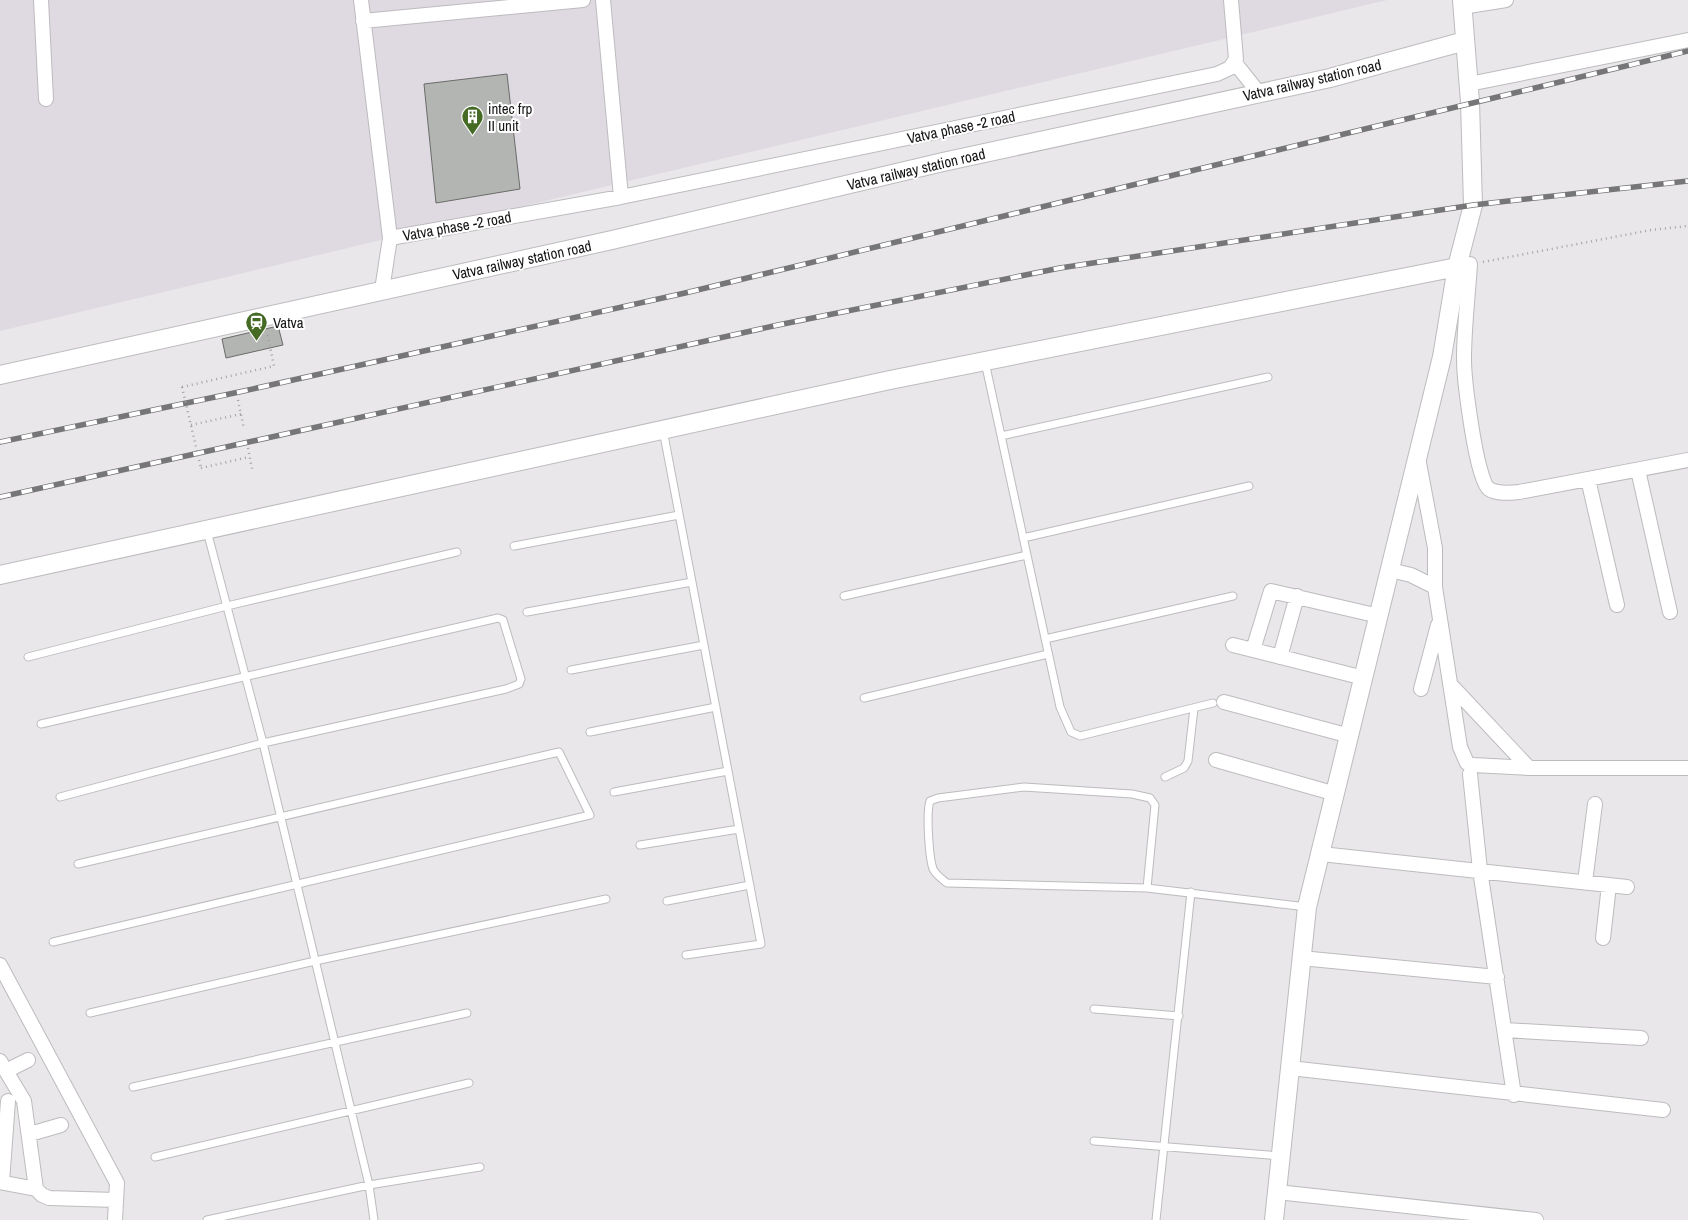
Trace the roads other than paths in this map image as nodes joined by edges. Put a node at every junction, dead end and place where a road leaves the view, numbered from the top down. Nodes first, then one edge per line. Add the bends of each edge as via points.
1 (41, 0) edge
2 (361, 0) edge
3 (583, 0) edge
4 (603, 0) edge
5 (1231, 0) edge
6 (1506, 0) edge
7 (1462, 4) edge
8 (363, 21) junction
9 (1688, 40) edge
10 (1465, 41) junction
11 (1235, 63) junction
12 (1468, 84) junction
13 (1260, 93) junction
14 (46, 99) dead end
15 (622, 197) junction
16 (390, 238) junction
17 (1464, 265) junction
18 (374, 291) junction
19 (985, 361) junction
20 (0, 374) edge
21 (1268, 377) dead end
22 (663, 430) junction
23 (1001, 436) junction
24 (1418, 457) junction
25 (1688, 460) edge
26 (1638, 470) junction
27 (1588, 479) junction
28 (1249, 486) dead end
29 (679, 515) junction
30 (207, 530) junction
31 (1023, 538) junction
32 (514, 546) dead end
33 (457, 552) dead end
34 (1027, 554) junction
35 (1390, 570) junction
36 (0, 575) edge
37 (692, 582) junction
38 (1436, 587) junction
39 (844, 596) dead end
40 (1233, 596) dead end
41 (1297, 596) junction
42 (1617, 605) dead end
43 (227, 606) junction
44 (527, 612) dead end
45 (1670, 612) dead end
46 (1379, 616) junction
47 (1440, 618) junction
48 (1045, 639) junction
49 (704, 645) junction
50 (1233, 645) dead end
51 (1253, 650) junction
52 (1048, 654) junction
53 (28, 657) dead end
54 (1280, 657) junction
55 (571, 670) dead end
56 (246, 677) junction
57 (1364, 678) junction
58 (1450, 684) junction
59 (1421, 689) dead end
60 (864, 698) dead end
61 (1219, 703) joint
62 (716, 707) junction
63 (1194, 708) junction
64 (41, 724) dead end
65 (590, 732) dead end
66 (1350, 736) junction
67 (263, 743) junction
68 (1216, 760) dead end
69 (1529, 768) junction
70 (1688, 768) edge
71 (728, 771) junction
72 (1470, 774) dead end
73 (1165, 777) dead end
74 (614, 792) dead end
75 (1336, 794) junction
76 (60, 796) dead end
77 (1595, 804) dead end
78 (279, 816) junction
79 (739, 828) junction
80 (640, 845) dead end
81 (1321, 854) junction
82 (78, 864) dead end
83 (1480, 870) junction
84 (1585, 882) junction
85 (296, 885) junction
86 (750, 885) junction
87 (1609, 885) junction
88 (1627, 887) dead end
89 (1147, 888) junction
90 (1191, 892) junction
91 (606, 899) dead end
92 (667, 902) dead end
93 (1307, 907) junction
94 (1603, 938) dead end
95 (53, 942) dead end
96 (686, 955) dead end
97 (1302, 958) junction
98 (315, 961) junction
99 (0, 964) edge
100 (1496, 977) junction
101 (1094, 1009) dead end
102 (90, 1013) dead end
103 (467, 1013) dead end
104 (1179, 1016) junction
105 (1505, 1030) junction
106 (1640, 1038) dead end
107 (335, 1040) junction
108 (28, 1060) dead end
109 (3, 1066) edge
110 (1290, 1068) junction
111 (469, 1083) dead end
112 (133, 1087) dead end
113 (1514, 1095) junction
114 (4, 1101) edge
115 (24, 1101) junction
116 (1664, 1110) dead end
117 (351, 1111) junction
118 (61, 1124) dead end
119 (30, 1134) junction
120 (1094, 1141) dead end
121 (1166, 1148) junction
122 (1281, 1156) junction
123 (155, 1157) dead end
124 (480, 1167) dead end
125 (1, 1182) edge
126 (369, 1185) junction
127 (36, 1189) junction
128 (1277, 1192) junction
129 (116, 1200) junction
130 (115, 1220) edge
131 (207, 1220) edge
132 (374, 1220) edge
133 (1156, 1220) edge
134 (1274, 1220) edge
135 (1534, 1220) edge

1 - 14 street
2 - 8 street, Vatva phase -2 road
3 - 8 street
4 - 15 street
5 - 11 street
6 - 7 street
7 - 10 street
8 - 16 street, Vatva phase -2 road
9 - 12 street
10 - 12 street
10 - 13 street, Vatva railway station road via 1330,78
11 - 13 street
11 - 15 street, Vatva phase -2 road via 1217,74
12 - 17 street via 1473,205
13 - 18 street, Vatva railway station road
15 - 16 street, Vatva phase -2 road
16 - 18 street
17 - 19 street
17 - 24 street
17 - 27 street via 1464,361 1472,427 1484,484 1494,491 1519,492
18 - 20 street, Vatva railway station road
19 - 22 street
19 - 23 lane
21 - 23 lane
22 - 29 lane
22 - 30 street
23 - 31 lane
24 - 35 street
24 - 38 street via 1435,548
25 - 26 street
26 - 27 street
26 - 45 street
27 - 42 street
28 - 31 lane
29 - 32 lane
29 - 37 lane
30 - 36 street
30 - 43 lane
31 - 34 lane
33 - 43 lane
34 - 39 lane
34 - 48 lane
35 - 38 street
35 - 46 street
37 - 44 lane
37 - 49 lane
38 - 47 street
40 - 48 lane
41 - 46 street
41 - 51 street via 1274,591 1268,594
41 - 54 street
43 - 53 lane
43 - 56 lane
46 - 57 street
47 - 58 street
47 - 59 street
48 - 52 lane
49 - 55 lane
49 - 62 lane
50 - 51 street
51 - 54 street
52 - 60 lane
52 - 63 lane via 1060,707 1076,735
54 - 57 street
56 - 64 lane
56 - 67 lane
56 - 67 lane via 498,618 503,620 521,679 519,684 506,689
57 - 66 street
58 - 69 street
58 - 69 street via 1460,747 1467,763
61 - 63 lane
61 - 66 street
62 - 65 lane
62 - 71 lane
63 - 73 lane via 1188,762 1184,768
66 - 75 street
67 - 76 lane
67 - 78 lane
68 - 75 street
69 - 70 street
71 - 74 lane
71 - 79 lane
72 - 83 street
75 - 81 street
77 - 84 street
78 - 82 lane
78 - 85 lane
78 - 85 lane via 559,752 590,815
79 - 80 lane
79 - 86 lane
81 - 83 street
81 - 93 street
83 - 84 street
83 - 100 street
84 - 87 street
85 - 95 lane
85 - 98 lane
86 - 92 lane
86 - 96 lane via 762,944
87 - 88 street
87 - 94 street
89 - 89 lane via 947,883 933,869 928,818 930,801 1024,787 1150,798 1155,805
89 - 90 lane
90 - 93 lane
90 - 104 lane
91 - 98 lane
93 - 97 street
97 - 100 street
97 - 110 street
98 - 102 lane
98 - 107 lane
99 - 129 street via 117,1183
100 - 105 street
101 - 104 lane
103 - 107 lane
104 - 121 lane
105 - 106 street
105 - 113 street
107 - 112 lane
107 - 117 lane
108 - 109 street
109 - 115 street
110 - 113 street
110 - 122 street
111 - 117 lane
113 - 116 street
114 - 115 street
114 - 125 street
115 - 119 street
117 - 123 lane
117 - 126 lane
118 - 119 street
119 - 127 street
120 - 121 lane
121 - 122 lane
121 - 133 lane
122 - 128 street
124 - 126 lane
125 - 127 street
126 - 131 lane
126 - 132 lane
127 - 129 street via 50,1198
128 - 134 street
128 - 135 street
129 - 130 street

